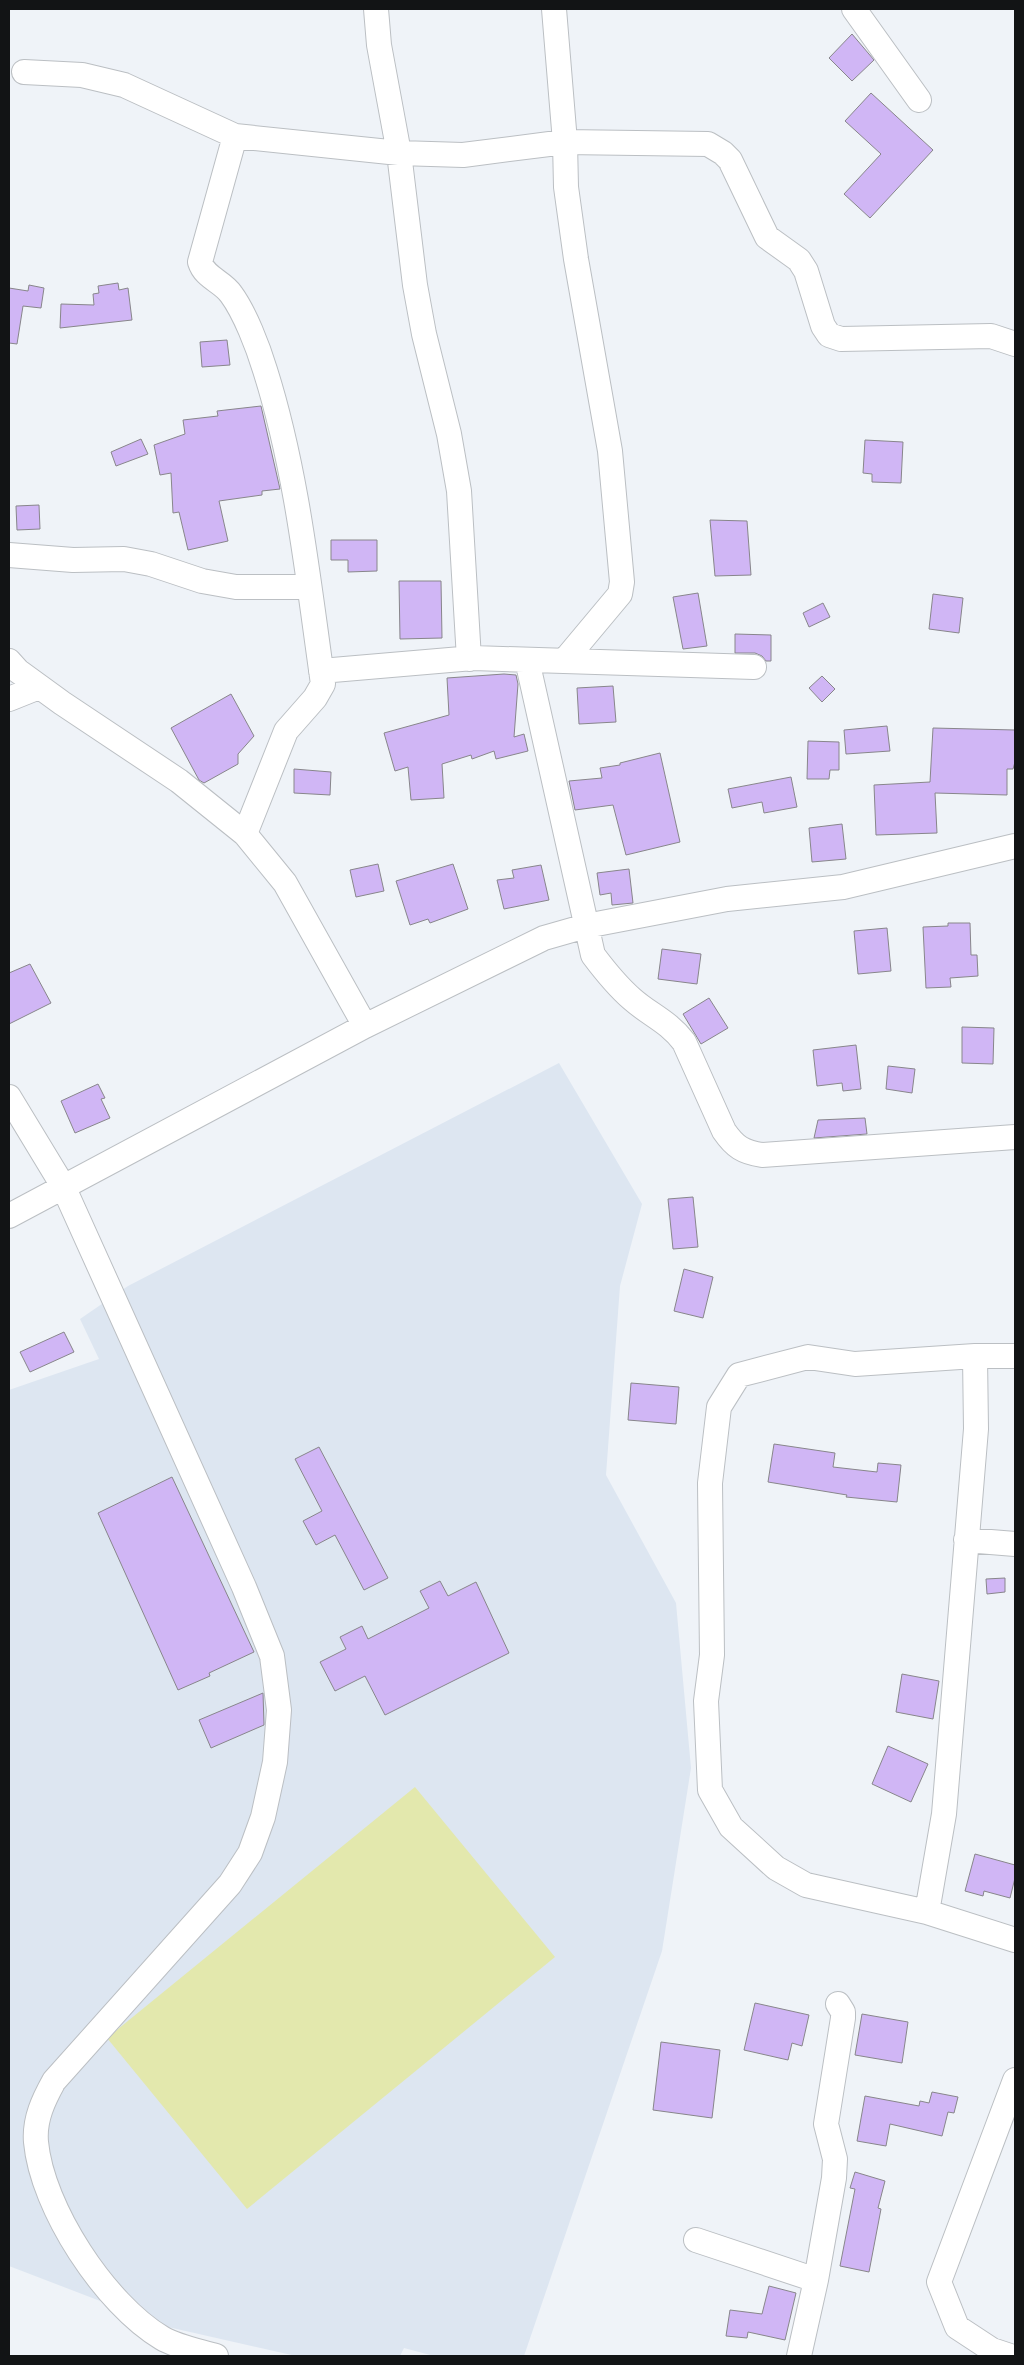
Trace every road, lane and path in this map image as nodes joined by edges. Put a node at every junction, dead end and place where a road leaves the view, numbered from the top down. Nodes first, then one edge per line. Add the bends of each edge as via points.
1 (376, 9) edge
2 (554, 9) edge
3 (854, 9) edge
4 (24, 72) dead end
5 (919, 100) dead end
6 (235, 136) junction
7 (564, 142) junction
8 (399, 153) junction
9 (1015, 344) edge
10 (9, 555) edge
11 (309, 587) junction
12 (469, 658) junction
13 (527, 660) junction
14 (564, 661) junction
15 (9, 662) edge
16 (754, 667) dead end
17 (321, 671) junction
18 (40, 687) junction
19 (9, 699) edge
20 (245, 834) junction
21 (1015, 846) edge
22 (586, 926) junction
23 (365, 1026) junction
24 (9, 1098) edge
25 (1015, 1137) edge
26 (63, 1186) junction
27 (9, 1216) edge
28 (974, 1356) junction
29 (1015, 1356) edge
30 (966, 1540) junction
31 (1015, 1544) edge
32 (927, 1912) junction
33 (1015, 1940) edge
34 (838, 2004) dead end
35 (1015, 2080) edge
36 (1008, 2117) edge
37 (696, 2240) dead end
38 (816, 2280) junction
39 (216, 2356) edge
40 (799, 2356) edge
41 (1010, 2356) edge

1 - 8 street
2 - 7 street
3 - 5 street
4 - 6 street via 82,75 124,85
6 - 8 street
6 - 11 street via 200,262 209,276 231,294 249,328 265,370 297,505
7 - 8 street via 463,155
7 - 9 street via 708,144 723,153 730,160 767,237 803,266 829,335 992,336
7 - 14 street via 566,187 576,259 610,452 622,582 620,594
8 - 12 street via 415,285 459,491
10 - 11 street via 73,560 124,559 236,588
11 - 17 street
12 - 13 street
12 - 17 street
13 - 14 street
13 - 22 street
14 - 16 street
15 - 18 street
17 - 20 street via 323,684 286,731
18 - 19 street
18 - 20 street via 179,781
20 - 23 street via 285,883
21 - 22 street via 843,887 727,899
22 - 23 street via 544,938
22 - 25 street via 593,954 608,976 634,1001 675,1030 684,1042 724,1131 744,1152 762,1155
23 - 26 street
24 - 26 street
26 - 27 street
26 - 39 street via 244,1587 272,1656 279,1710 275,1762 263,1817 250,1853 230,1884 54,2081 40,2105 35,2140 43,2180 60,2220 106,2291 135,2320 164,2339
28 - 29 street
28 - 30 street via 976,1429
28 - 32 street via 854,1364 808,1357 739,1375 719,1407 710,1483 712,1655 706,1701 710,1790 731,1827 776,1868 806,1885
30 - 31 street
30 - 32 street via 944,1814
32 - 33 street
34 - 38 street via 843,2018 826,2124 835,2159 834,2178
35 - 36 street
36 - 41 street via 940,2282 957,2327 992,2350
37 - 38 street
38 - 40 street

